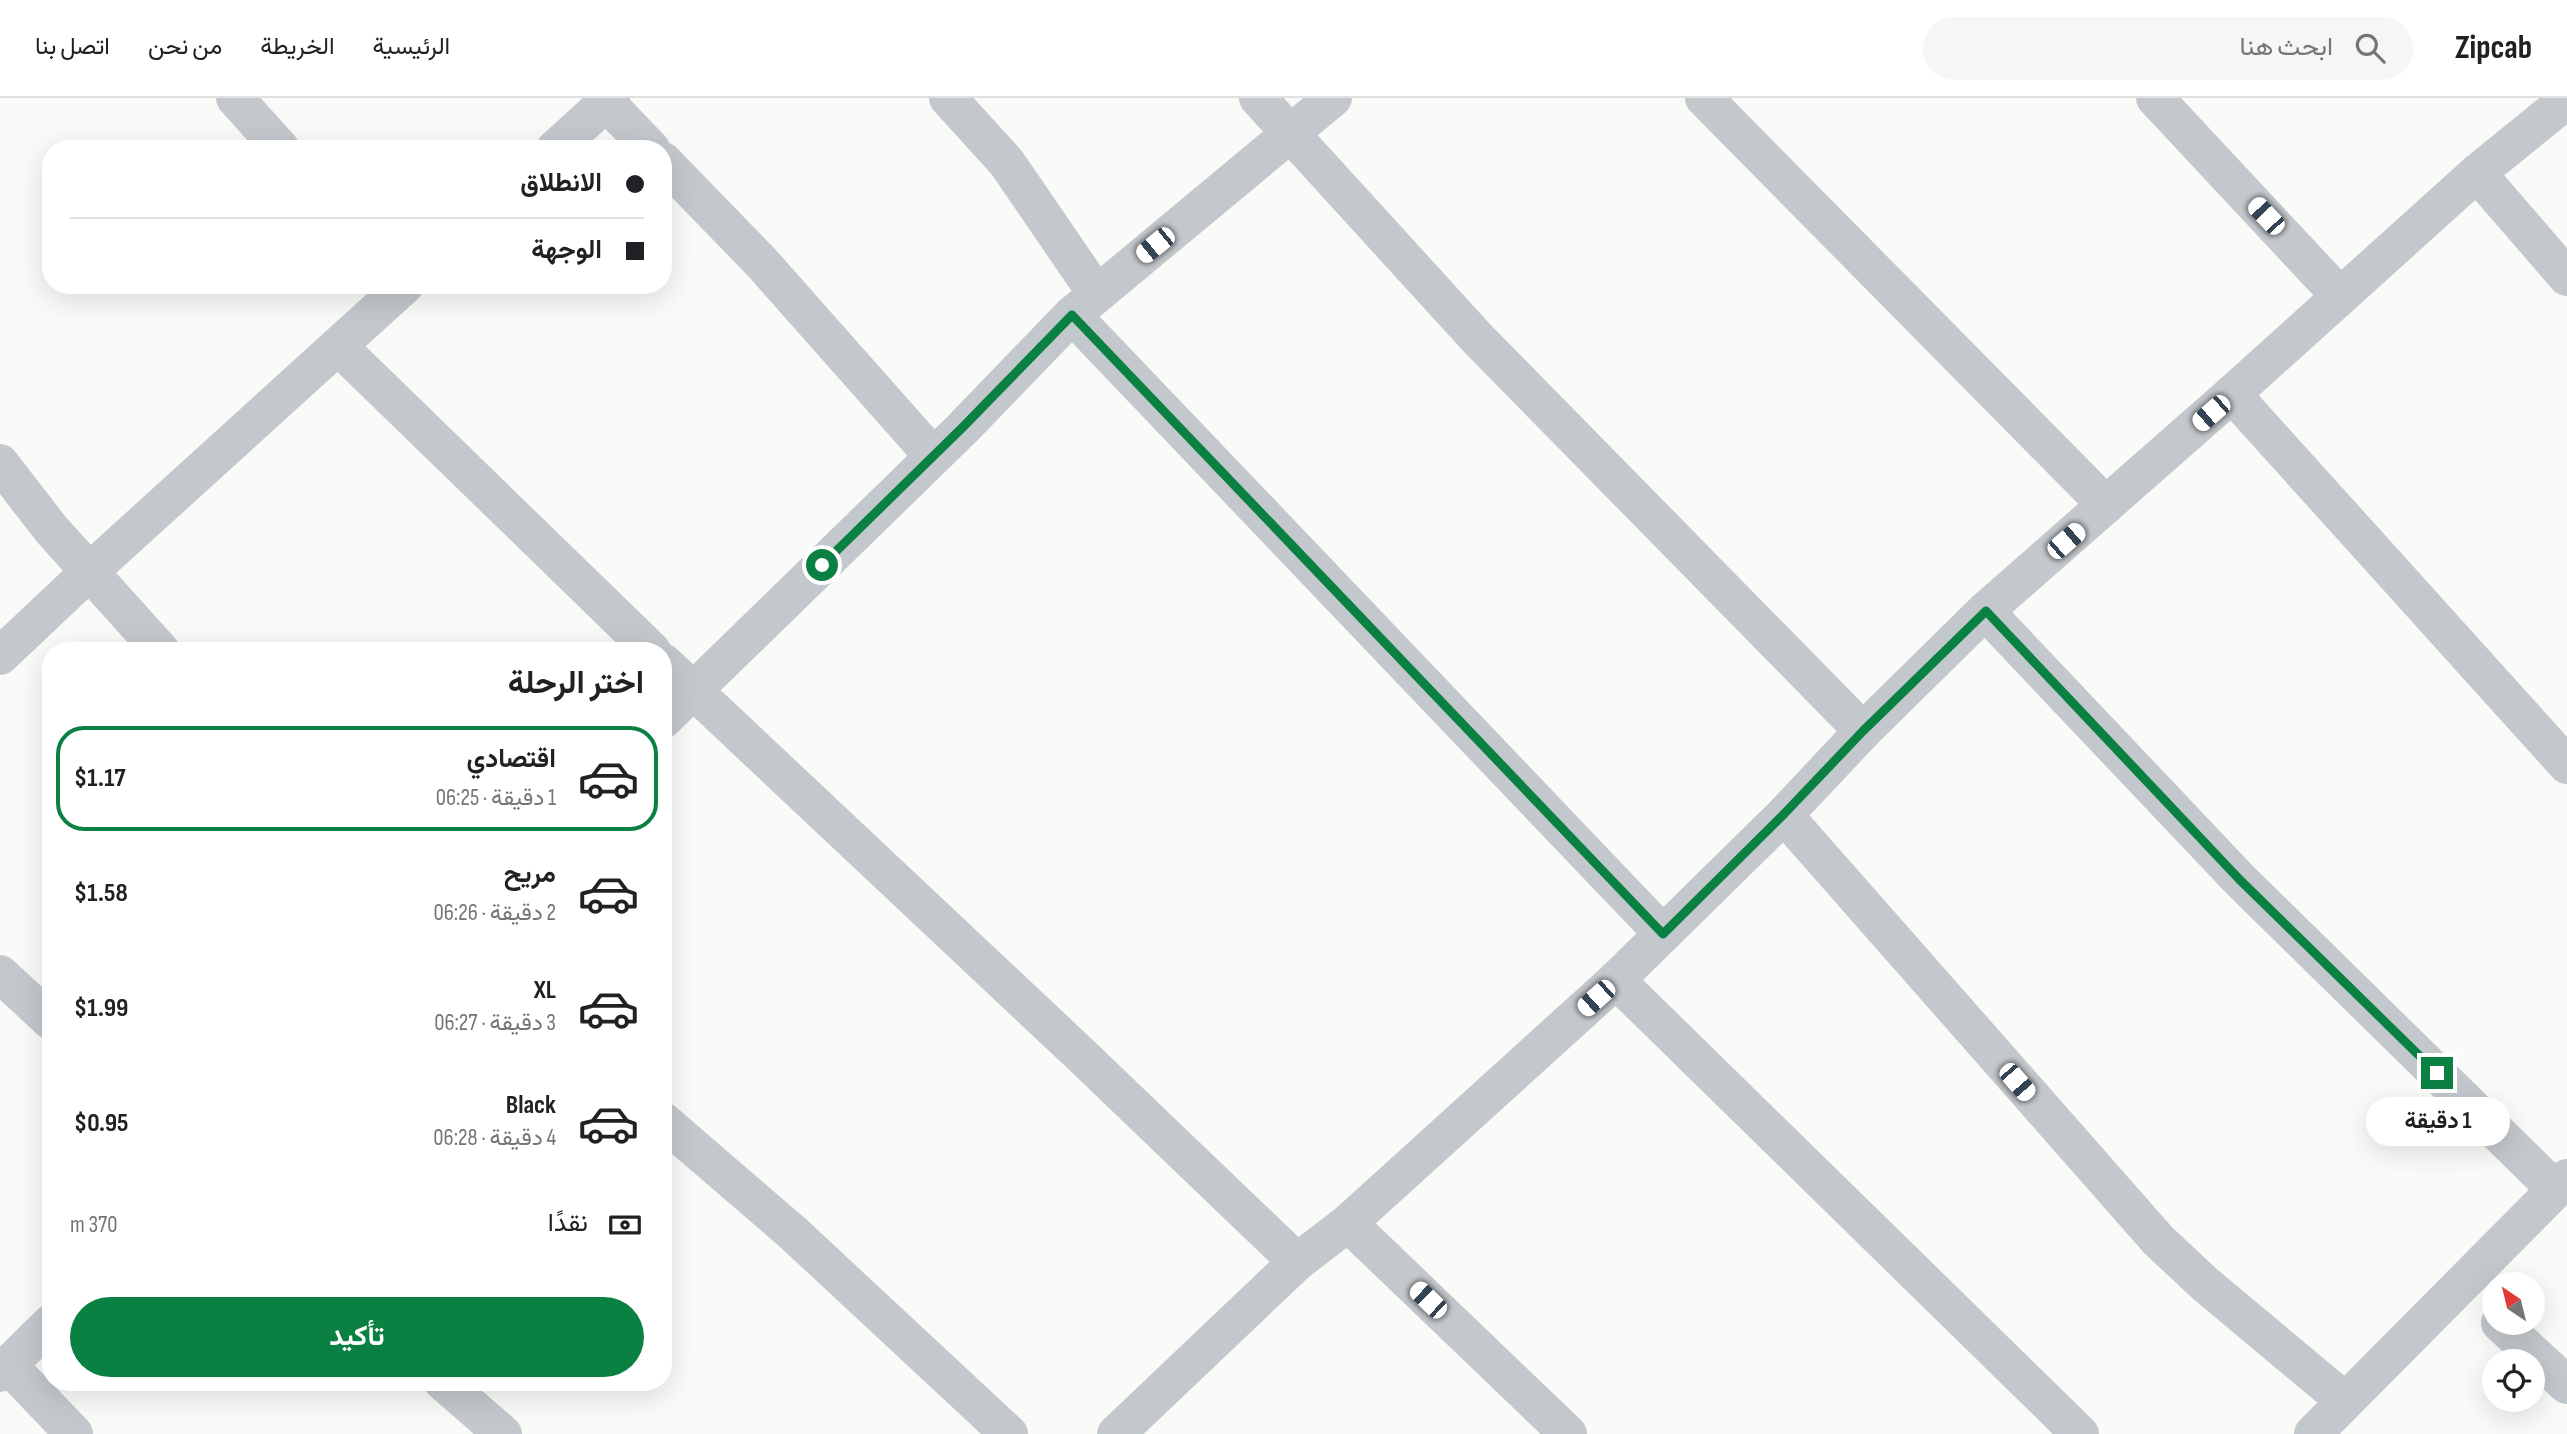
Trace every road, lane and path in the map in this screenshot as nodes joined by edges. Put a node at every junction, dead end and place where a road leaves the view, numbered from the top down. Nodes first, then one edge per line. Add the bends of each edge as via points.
1 (235, 98) edge
2 (948, 98) edge
3 (1258, 98) edge
4 (1333, 98) edge
5 (1704, 98) edge
6 (2155, 98) edge
7 (608, 100) edge
8 (2553, 104) edge
9 (1292, 134) junction
10 (273, 140) edge
11 (565, 140) edge
12 (643, 140) edge
13 (672, 170) edge
14 (2477, 173) junction
15 (2567, 277) edge
16 (395, 294) edge
17 (2340, 296) junction
18 (1084, 304) junction
19 (338, 346) junction
20 (2232, 394) junction
21 (933, 456) junction
22 (0, 463) edge
23 (2106, 505) junction
24 (89, 572) junction
25 (1986, 611) junction
26 (153, 642) edge
27 (643, 642) edge
28 (0, 656) edge
29 (672, 671) edge
30 (693, 691) junction
31 (672, 711) edge
32 (1863, 731) junction
33 (2567, 765) edge
34 (1784, 814) junction
35 (1663, 934) junction
36 (0, 974) edge
37 (1616, 980) junction
38 (42, 1013) edge
39 (672, 1129) edge
40 (2561, 1184) edge
41 (1348, 1223) junction
42 (1297, 1262) junction
43 (2460, 1285) junction
44 (2482, 1306) edge
45 (42, 1332) edge
46 (2513, 1335) edge
47 (4, 1369) edge
48 (2567, 1385) edge
49 (453, 1391) edge
50 (2345, 1401) junction
51 (74, 1434) edge
52 (503, 1434) edge
53 (1009, 1434) edge
54 (1116, 1434) edge
55 (1568, 1434) edge
56 (2080, 1434) edge
57 (2313, 1434) edge

1 - 10 street
2 - 18 street via 1007,163
3 - 9 street
4 - 9 street
5 - 23 street
6 - 17 street
7 - 11 street
7 - 12 street
8 - 14 street
9 - 18 street
9 - 32 street via 1477,338
13 - 21 street via 762,263
14 - 15 street
14 - 17 street
16 - 19 street
17 - 20 street
18 - 21 street
18 - 35 street
19 - 24 street
19 - 27 street
20 - 23 street
20 - 33 street
21 - 30 street
22 - 24 street
23 - 25 street
24 - 26 street
24 - 28 street
25 - 32 street
25 - 40 street via 2239,879
29 - 30 street
30 - 31 street
30 - 42 street
32 - 34 street
34 - 35 street
34 - 50 street via 2158,1240
35 - 37 street
36 - 38 street
37 - 41 street
37 - 56 street
39 - 53 street via 793,1233
40 - 43 street
41 - 42 street
41 - 55 street
42 - 54 street
43 - 44 street
43 - 50 street
45 - 47 street
46 - 48 street
47 - 51 street
49 - 52 street
50 - 57 street

